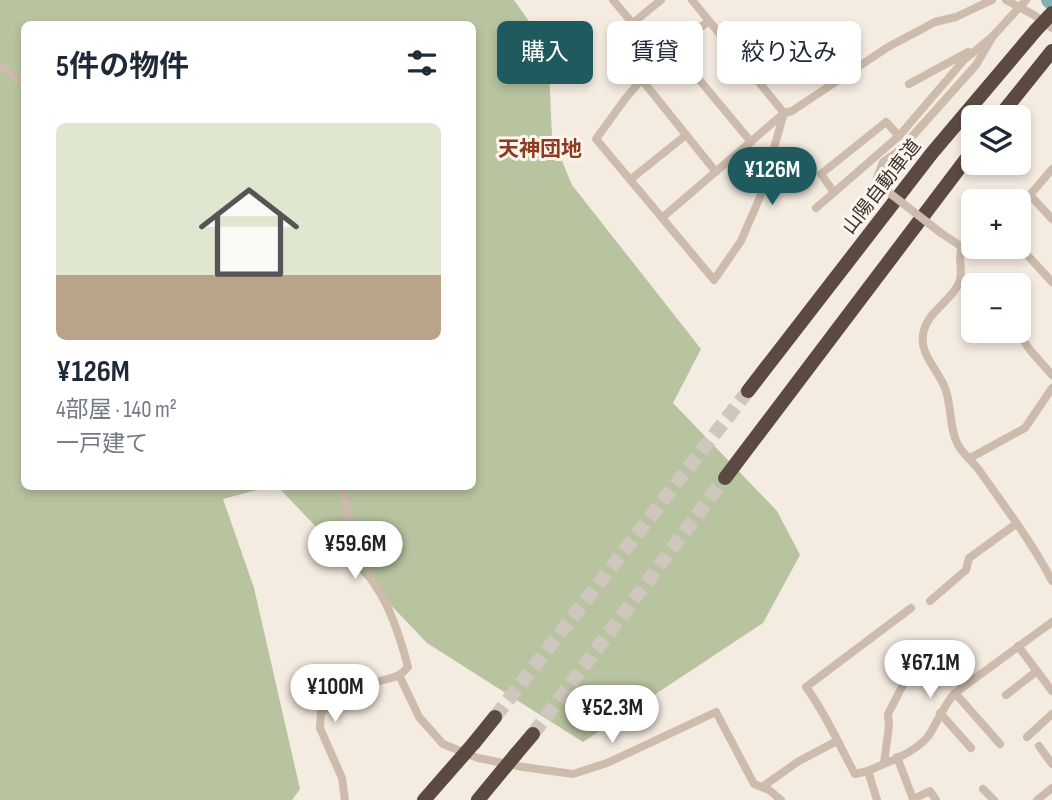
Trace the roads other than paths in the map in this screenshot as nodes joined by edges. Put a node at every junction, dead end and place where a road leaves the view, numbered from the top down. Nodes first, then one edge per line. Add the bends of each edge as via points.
1 (613, 0) edge
2 (661, 0) edge
3 (692, 0) edge
4 (992, 0) edge
5 (1006, 0) edge
6 (1023, 3) edge
7 (1052, 13) edge
8 (630, 21) edge
9 (635, 21) edge
10 (709, 21) junction
11 (703, 26) edge
12 (1052, 28) edge
13 (993, 36) junction
14 (976, 49) junction
15 (1052, 51) edge
16 (0, 66) edge
17 (21, 81) edge
18 (638, 84) edge
19 (645, 84) edge
20 (703, 84) edge
21 (909, 84) dead end
22 (1009, 105) edge
23 (784, 113) junction
24 (686, 135) junction
25 (899, 136) junction
26 (751, 142) junction
27 (961, 166) edge
28 (1052, 169) edge
29 (716, 172) junction
30 (631, 180) junction
31 (834, 191) junction
32 (1031, 194) edge
33 (1031, 196) edge
34 (816, 208) dead end
35 (663, 217) junction
36 (1052, 219) edge
37 (961, 246) edge
38 (961, 249) edge
39 (1031, 259) edge
40 (960, 281) joint
41 (1052, 282) edge
42 (1025, 343) edge
43 (1052, 375) edge
44 (1052, 388) edge
45 (748, 391) tunnel mouth
46 (970, 458) junction
47 (725, 478) tunnel mouth
48 (344, 490) edge
49 (1016, 523) junction
50 (1051, 575) edge
51 (930, 601) dead end
52 (911, 608) dead end
53 (1052, 622) edge
54 (1018, 646) junction
55 (921, 650) dead end
56 (1037, 671) junction
57 (400, 677) junction
58 (1052, 691) edge
59 (955, 693) junction
60 (1006, 695) dead end
61 (940, 713) junction
62 (1052, 714) edge
63 (495, 718) tunnel mouth
64 (533, 734) tunnel mouth
65 (1027, 737) dead end
66 (836, 741) junction
67 (1000, 744) dead end
68 (1039, 746) dead end
69 (971, 748) dead end
70 (897, 757) junction
71 (884, 763) junction
72 (1052, 764) edge
73 (868, 771) junction
74 (762, 787) junction
75 (1052, 788) edge
76 (983, 789) dead end
77 (1042, 799) edge
78 (345, 800) edge
79 (425, 800) edge
80 (478, 800) edge
81 (781, 800) edge
82 (877, 800) edge
83 (936, 800) edge
84 (994, 800) edge

1 - 8 street
2 - 9 street
3 - 10 street
4 - 23 street via 888,47
5 - 6 street
6 - 12 street
6 - 13 street
7 - 45 highway, 山陽自動車道, bridge via 932,153
10 - 11 street
10 - 23 street
13 - 14 street
13 - 37 street, bridge via 976,65 900,150 883,162 877,178 878,184
14 - 21 street
14 - 25 street
15 - 22 highway
16 - 17 street
18 - 30 street via 596,139
19 - 24 street
20 - 26 street
23 - 26 street
23 - 35 street via 760,197 741,241 714,280
24 - 29 street
24 - 30 street
25 - 31 street
25 - 31 street via 886,121 821,174
26 - 29 street
27 - 47 highway
28 - 32 street
29 - 35 street
30 - 35 street
31 - 34 street
33 - 36 street
38 - 40 street
39 - 41 street
40 - 46 street via 930,318 923,342 944,385 958,447
42 - 43 street
44 - 46 street via 1025,428
46 - 49 street
48 - 57 street via 359,552 402,644 408,667
49 - 50 street
49 - 51 street via 969,558 966,570
52 - 66 street via 806,687
53 - 54 street
54 - 56 street
54 - 59 street
55 - 71 street via 888,714
56 - 58 street
56 - 60 street
57 - 74 street via 419,717 443,744 478,758 573,774 607,764 716,712 746,773
57 - 78 street via 380,681 321,712 320,728 342,778
59 - 61 street
59 - 67 street
61 - 69 street
61 - 70 street via 920,745
62 - 65 street
63 - 79 highway, bridge
64 - 80 highway, bridge
66 - 73 street via 855,775
66 - 74 street
68 - 72 street
70 - 71 street
70 - 83 street via 913,799 930,791
71 - 73 street
73 - 82 street
74 - 81 street
75 - 77 street
76 - 84 street

